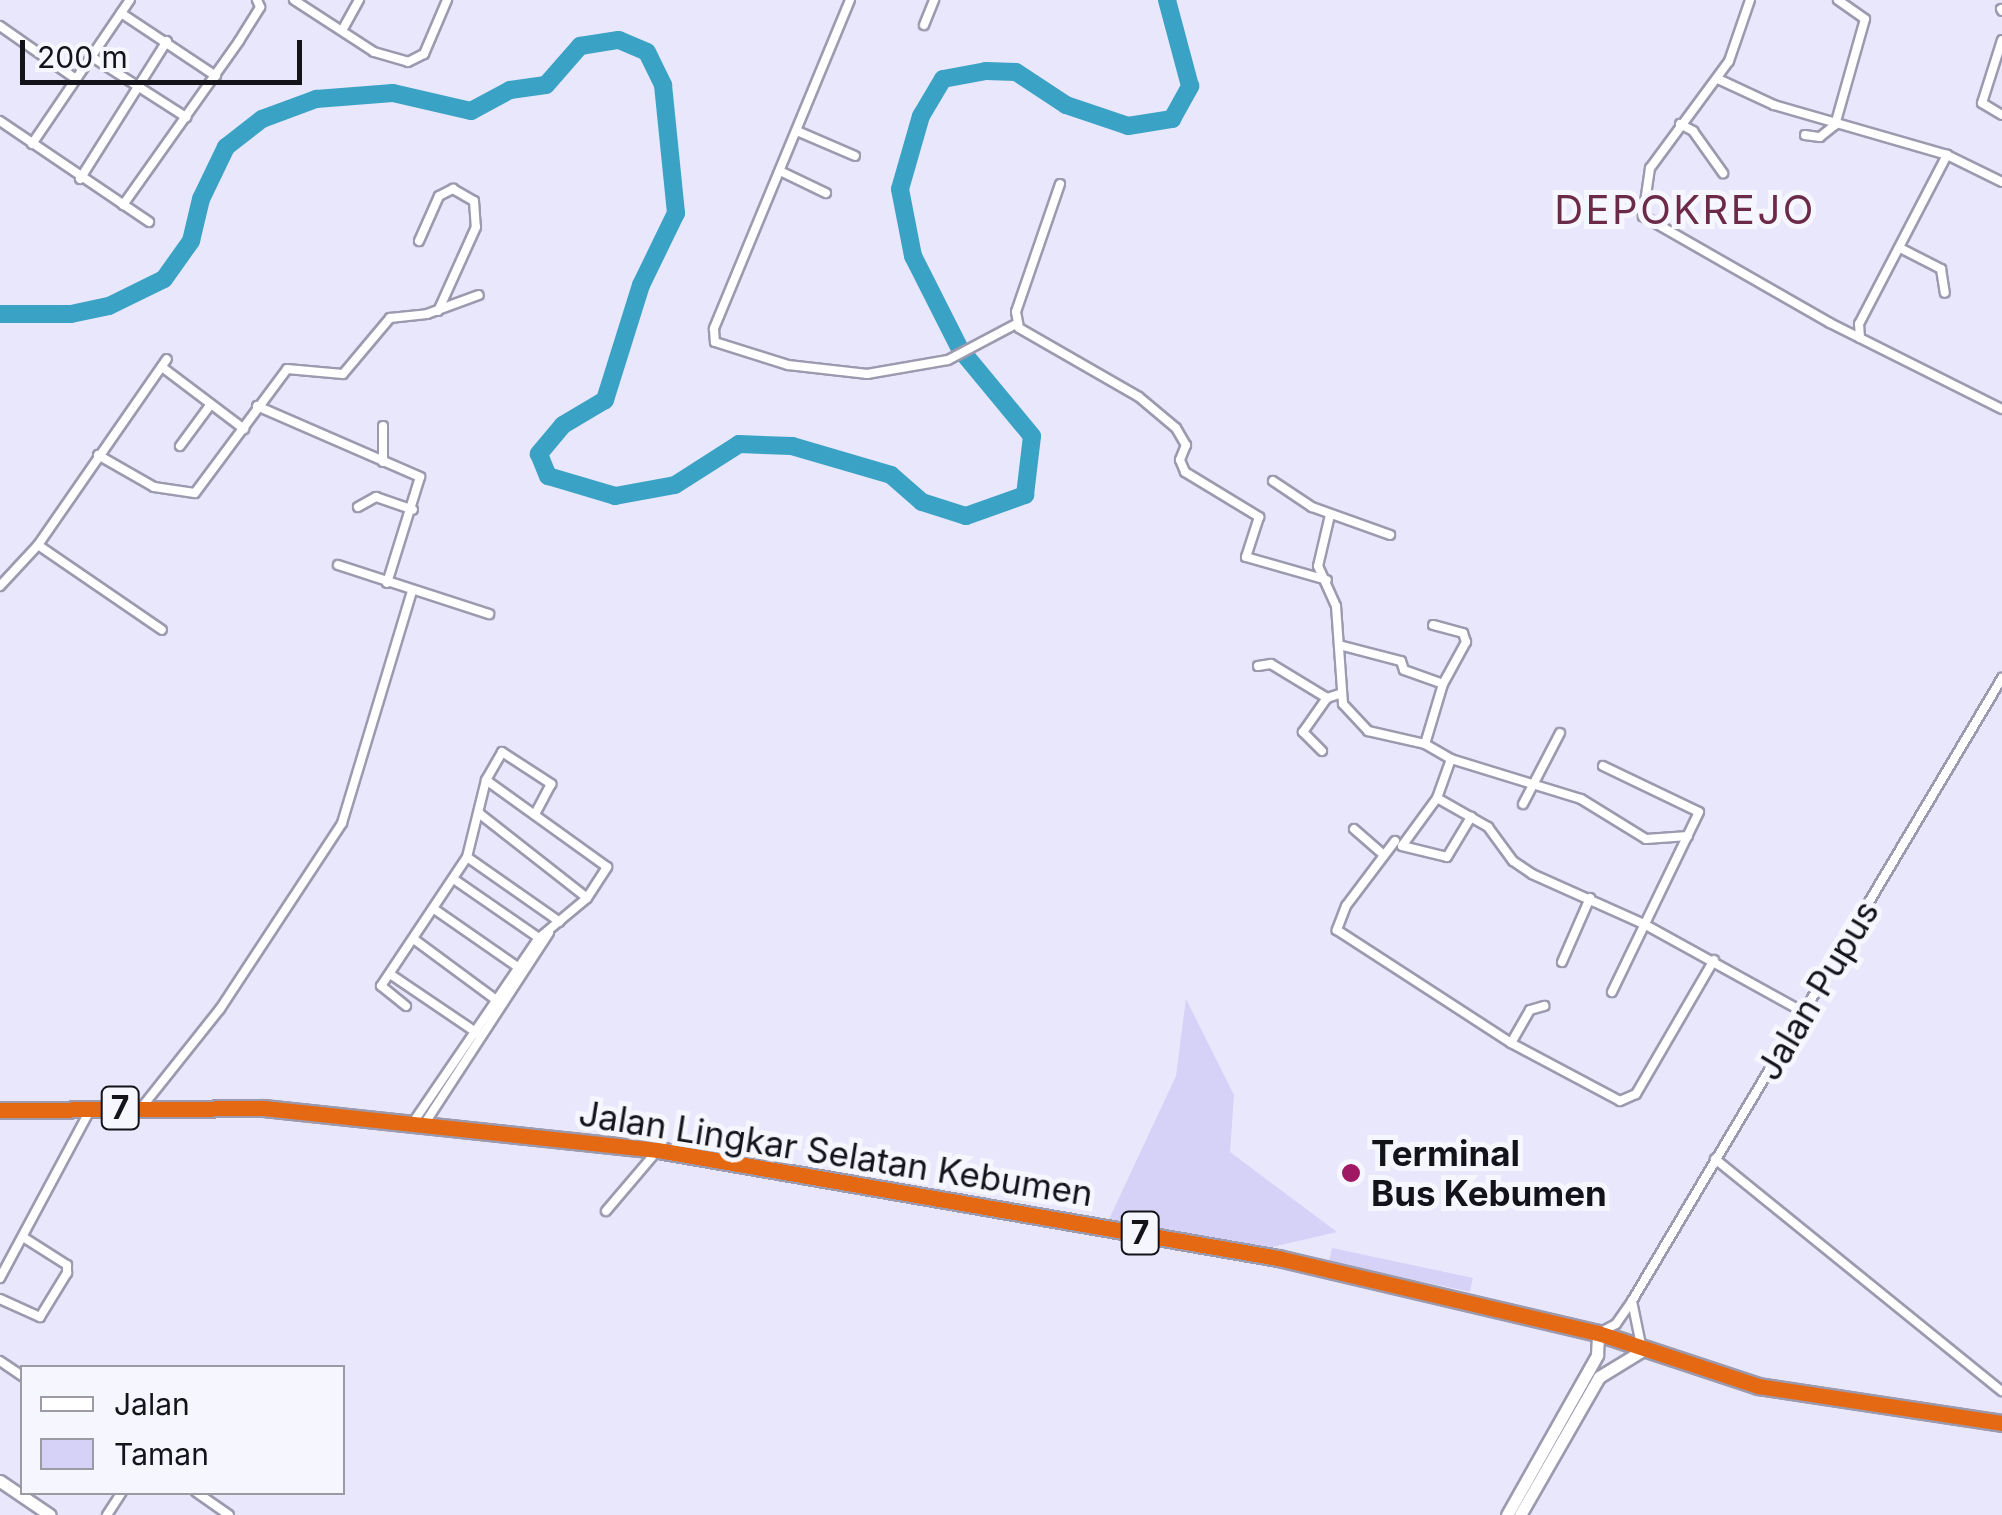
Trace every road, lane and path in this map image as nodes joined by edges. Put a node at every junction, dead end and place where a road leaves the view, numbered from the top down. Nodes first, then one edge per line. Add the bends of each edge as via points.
1 (130, 0) edge
2 (294, 0) edge
3 (360, 0) edge
4 (446, 0) edge
5 (850, 0) edge
6 (934, 0) edge
7 (1750, 0) edge
8 (1838, 0) edge
9 (261, 1) edge
10 (121, 13) junction
11 (924, 25) dead end
12 (0, 26) edge
13 (344, 27) junction
14 (2002, 40) edge
15 (167, 41) junction
16 (92, 57) junction
17 (216, 76) junction
18 (1718, 79) junction
19 (76, 80) junction
20 (140, 88) junction
21 (2002, 114) edge
22 (186, 117) junction
23 (0, 121) edge
24 (1680, 124) junction
25 (1836, 125) junction
26 (797, 131) junction
27 (1805, 135) dead end
28 (32, 144) junction
29 (1948, 155) junction
30 (856, 156) dead end
31 (780, 171) junction
32 (1723, 173) dead end
33 (80, 179) junction
34 (2002, 182) edge
35 (1060, 184) dead end
36 (826, 193) dead end
37 (123, 205) junction
38 (149, 222) dead end
39 (418, 241) dead end
40 (1902, 249) junction
41 (1946, 293) dead end
42 (479, 295) dead end
43 (438, 311) junction
44 (1016, 324) junction
45 (1861, 339) junction
46 (211, 404) junction
47 (257, 406) junction
48 (2002, 408) edge
49 (382, 426) dead end
50 (244, 429) junction
51 (180, 446) dead end
52 (98, 455) junction
53 (383, 462) junction
54 (1273, 480) dead end
55 (358, 507) dead end
56 (413, 510) junction
57 (1330, 515) junction
58 (1390, 535) dead end
59 (38, 545) junction
60 (338, 565) dead end
61 (1327, 580) junction
62 (387, 582) junction
63 (0, 586) edge
64 (412, 591) junction
65 (489, 614) dead end
66 (1433, 625) dead end
67 (162, 630) dead end
68 (1339, 646) junction
69 (1258, 666) dead end
70 (2002, 678) edge
71 (1444, 684) junction
72 (1339, 694) junction
73 (1327, 698) junction
74 (1560, 733) dead end
75 (1425, 744) junction
76 (1322, 751) dead end
77 (1451, 759) junction
78 (1603, 766) dead end
79 (486, 780) junction
80 (1533, 786) junction
81 (1437, 798) junction
82 (1524, 804) dead end
83 (480, 814) junction
84 (535, 814) junction
85 (1471, 817) junction
86 (1354, 829) dead end
87 (1688, 836) junction
88 (1397, 841) junction
89 (1382, 854) junction
90 (467, 857) junction
91 (455, 880) junction
92 (523, 898) junction
93 (587, 898) junction
94 (1590, 898) junction
95 (436, 911) junction
96 (508, 917) junction
97 (560, 922) junction
98 (1644, 924) junction
99 (544, 938) junction
100 (416, 940) junction
101 (1714, 960) junction
102 (1562, 962) dead end
103 (520, 969) junction
104 (390, 974) junction
105 (1612, 992) dead end
106 (498, 1001) junction
107 (406, 1006) dead end
108 (1544, 1006) dead end
109 (1805, 1013) junction
110 (477, 1033) junction
111 (1511, 1043) junction
112 (142, 1106) junction
113 (0, 1110) edge
114 (90, 1110) junction
115 (420, 1122) junction
116 (658, 1150) junction
117 (1715, 1158) junction
118 (606, 1211) dead end
119 (24, 1238) junction
120 (0, 1278) edge
121 (0, 1299) edge
122 (1632, 1302) junction
123 (1598, 1333) junction
124 (1643, 1350) junction
125 (2002, 1391) edge
126 (2002, 1423) edge
127 (21, 1495) edge
128 (200, 1495) edge
129 (50, 1515) edge
130 (229, 1515) edge
131 (1508, 1515) edge
132 (1520, 1515) edge

1 - 10 street
2 - 13 street
3 - 13 street
4 - 13 street via 424,54 408,62 374,52
5 - 26 street
6 - 11 street
7 - 18 street
8 - 25 street via 1865,20
9 - 17 street
10 - 15 street
10 - 16 street
12 - 19 street
14 - 21 street via 1982,104
15 - 17 street
15 - 20 street
16 - 19 street
16 - 20 street
17 - 22 street
18 - 24 street
18 - 25 street
19 - 28 street
20 - 22 street
20 - 33 street
22 - 37 street
23 - 28 street
24 - 32 street via 1693,131
24 - 45 street via 1650,168 1644,216
25 - 27 street via 1820,138
25 - 29 street
26 - 30 street
26 - 31 street
28 - 33 street
29 - 34 street
29 - 40 street
31 - 36 street
31 - 44 street via 714,329 715,342 825,372 867,374 948,360
33 - 37 street
35 - 44 street
37 - 38 street
39 - 43 street via 439,196 453,189 468,194 476,227
40 - 41 street via 1941,269
40 - 45 street via 1859,324
42 - 43 street
43 - 47 street via 390,318 343,374 287,369
44 - 61 street via 1138,397 1176,428 1186,445 1180,460 1185,472 1258,518 1246,557
45 - 48 street
46 - 50 street
46 - 51 street
46 - 52 street via 164,364
47 - 50 street
47 - 53 street
49 - 53 street
50 - 52 street via 203,487 188,495 154,487
52 - 59 street
53 - 56 street via 420,476
54 - 57 street
55 - 56 street via 376,498
56 - 62 street
57 - 58 street
57 - 61 street via 1318,566
59 - 63 street
59 - 67 street
60 - 62 street
61 - 68 street
62 - 64 street
64 - 65 street
64 - 112 street via 342,822 241,979
66 - 71 street via 1466,636
68 - 71 street via 1401,661 1404,670
68 - 72 street
69 - 73 street via 1271,664
70 - 109 street, Jalan Pupus
71 - 75 street
72 - 73 street
72 - 75 street via 1368,731
73 - 76 street via 1303,737
74 - 80 street
75 - 77 street
77 - 80 street
77 - 81 street
78 - 87 street via 1697,809
79 - 83 street
79 - 84 street
79 - 84 street via 508,752 550,784
80 - 82 street
80 - 87 street via 1581,799 1646,838
81 - 85 street
81 - 88 street
83 - 90 street
83 - 93 street
84 - 93 street via 606,867
85 - 88 street via 1447,857
85 - 94 street via 1494,832 1520,866
86 - 89 street
87 - 98 street
88 - 89 street
89 - 111 street via 1337,930
90 - 91 street
90 - 92 street
91 - 95 street
91 - 96 street
92 - 96 street
92 - 97 street
93 - 97 street
94 - 98 street
94 - 102 street
95 - 100 street
95 - 103 street
96 - 99 street
97 - 99 street
98 - 101 street
98 - 105 street
99 - 103 street
100 - 104 street
100 - 106 street
101 - 109 street
101 - 111 street via 1626,1102
103 - 106 street
104 - 107 street via 382,988
104 - 110 street
106 - 110 street
108 - 111 street via 1530,1010
109 - 117 street, Jalan Pupus
110 - 115 street
112 - 114 highway, Jalan Lingkar Selatan Kebumen / 7
112 - 115 highway, Jalan Lingkar Selatan Kebumen / 7 via 264,1108
113 - 114 highway, Jalan Lingkar Selatan Kebumen / 7
114 - 119 street
115 - 116 highway, Jalan Lingkar Selatan Kebumen / 7
116 - 118 street
116 - 123 highway, Jalan Lingkar Selatan Kebumen / 7 via 1278,1258
117 - 122 street, Jalan Pupus
117 - 125 street
119 - 120 street
119 - 121 street via 64,1262 67,1273 40,1317
122 - 123 street, Jalan Pupus via 1616,1324
122 - 124 street
123 - 124 highway, Jalan Lingkar Selatan Kebumen / 7
123 - 131 street via 1597,1355
124 - 126 highway, Jalan Lingkar Selatan Kebumen / 7 via 1789,1393
124 - 132 street via 1600,1377
127 - 129 street
128 - 130 street

